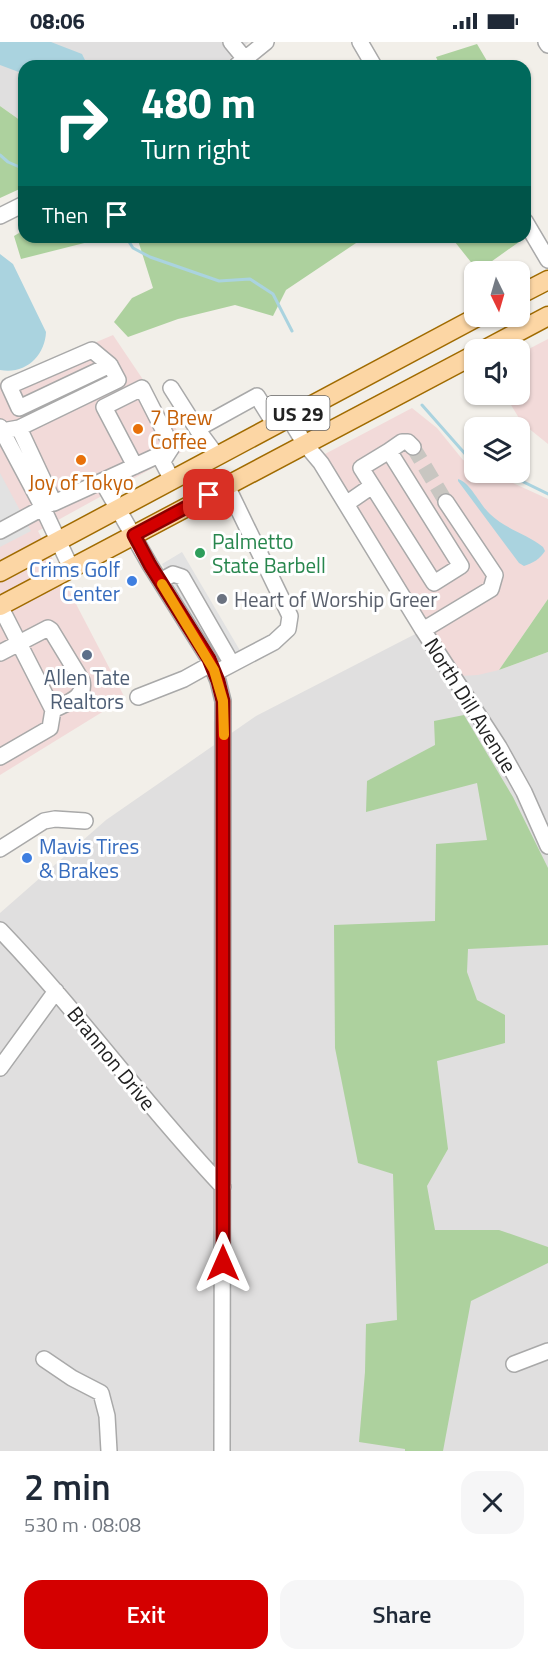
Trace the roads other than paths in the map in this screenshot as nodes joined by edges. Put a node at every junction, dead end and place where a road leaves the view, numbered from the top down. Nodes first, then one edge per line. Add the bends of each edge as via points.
1 (231, 42) edge
2 (266, 42) edge
3 (360, 42) edge
4 (240, 60) edge
5 (244, 60) edge
6 (370, 60) edge
7 (18, 207) edge
8 (0, 216) edge
9 (531, 231) edge
10 (548, 260) edge
11 (548, 280) edge
12 (530, 289) edge
13 (548, 316) edge
14 (464, 324) edge
15 (505, 339) edge
16 (464, 360) edge
17 (110, 364) junction
18 (171, 388) dead end
19 (38, 399) junction
20 (46, 416) junction
21 (282, 422) junction
22 (20, 428) junction
23 (1, 429) edge
24 (197, 429) junction
25 (305, 444) junction
26 (413, 447) dead end
27 (389, 451) junction
28 (217, 456) junction
29 (163, 461) junction
30 (135, 466) junction
31 (172, 480) junction
32 (102, 481) junction
33 (227, 486) junction
34 (372, 486) junction
35 (446, 502) tunnel mouth
36 (346, 504) junction
37 (48, 505) junction
38 (118, 510) junction
39 (0, 531) edge
40 (134, 535) junction
41 (58, 541) junction
42 (71, 568) junction
43 (0, 572) edge
44 (160, 581) junction
45 (0, 606) edge
46 (423, 630) junction
47 (19, 644) junction
48 (0, 653) edge
49 (232, 664) junction
50 (213, 669) junction
51 (138, 697) dead end
52 (53, 710) junction
53 (1, 754) edge
54 (85, 821) dead end
55 (548, 846) edge
56 (0, 849) edge
57 (0, 930) edge
58 (56, 991) junction
59 (0, 1068) edge
60 (223, 1187) junction
61 (548, 1351) edge
62 (44, 1359) dead end
63 (514, 1365) dead end
64 (109, 1451) edge
65 (222, 1451) edge

1 - 4 street
2 - 5 street
3 - 6 street
7 - 8 street
9 - 10 street
11 - 12 main road
13 - 15 main road
14 - 21 main road, US 29
16 - 25 main road, US 29
17 - 19 street
17 - 19 street via 92,350 9,386 20,408
17 - 20 street via 118,380
18 - 24 street
19 - 20 street
20 - 22 street
21 - 24 street, North Dill Avenue via 257,396
21 - 25 street, North Dill Avenue
21 - 28 main road, US 29
22 - 23 street
22 - 37 street
23 - 37 street
24 - 28 street
25 - 33 main road, US 29
25 - 36 street, North Dill Avenue via 321,462
26 - 27 street via 402,442
27 - 34 street via 361,468
27 - 34 street via 461,566 434,583
28 - 31 main road, US 29
29 - 30 street via 159,455
29 - 30 street via 172,447 142,388 104,407
29 - 31 street
30 - 32 street
31 - 38 main road, US 29
32 - 37 street
32 - 38 street
33 - 40 main road, US 29
33 - 49 street via 290,616 288,629 274,642
34 - 36 street
35 - 46 street via 495,575 491,589
36 - 46 street, North Dill Avenue
37 - 39 street
37 - 41 street
38 - 40 street
38 - 41 main road, US 29
40 - 42 main road, US 29
40 - 44 street
41 - 42 street
41 - 43 main road, US 29
42 - 45 main road, US 29
44 - 49 street via 173,574 182,577
44 - 50 street
45 - 47 street
46 - 55 street, North Dill Avenue via 512,768
47 - 48 street
47 - 52 street
47 - 52 street via 48,628 82,681 81,694
49 - 50 street
50 - 51 street
50 - 60 street via 224,715
52 - 53 street via 50,728
54 - 56 street via 44,821
57 - 58 street, Brannon Drive
58 - 59 street
58 - 60 street, Brannon Drive via 121,1072
60 - 65 street
61 - 63 street
62 - 64 street via 101,1393

